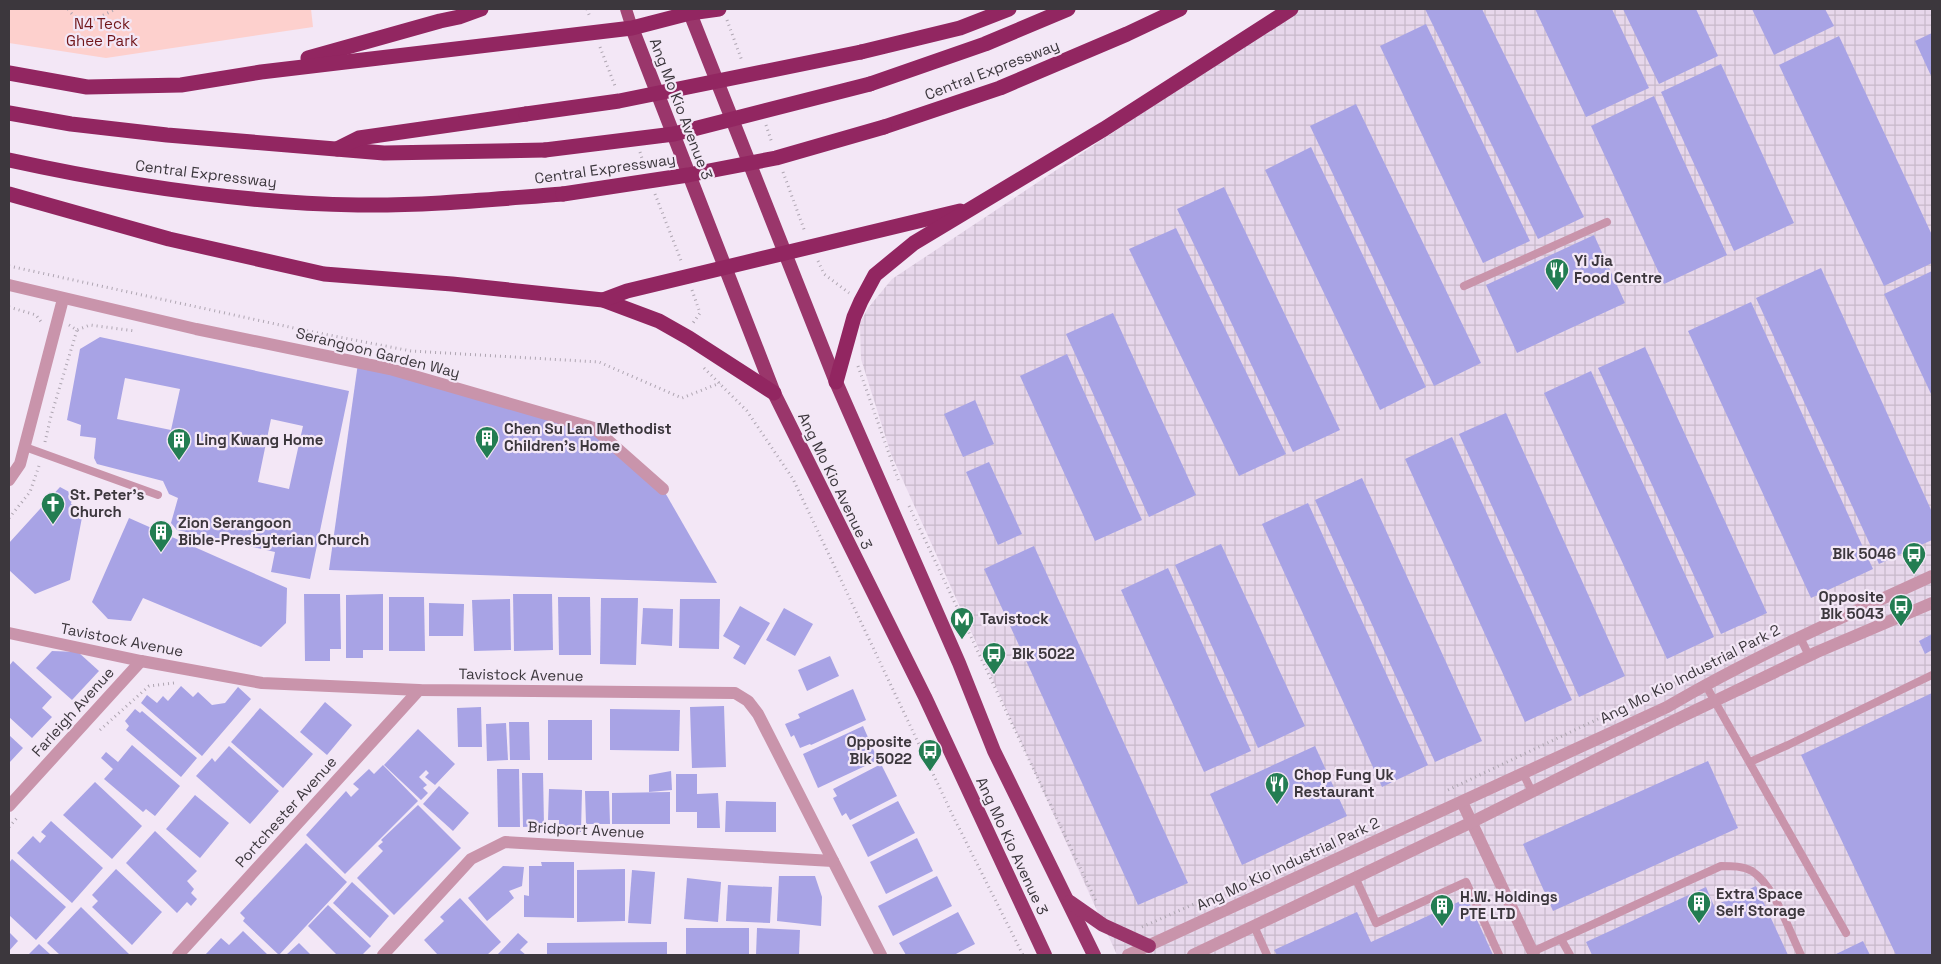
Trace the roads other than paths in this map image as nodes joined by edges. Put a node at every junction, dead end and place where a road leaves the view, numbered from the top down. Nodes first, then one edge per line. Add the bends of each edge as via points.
1 (481, 9) edge
2 (626, 9) edge
3 (1009, 9) edge
4 (1068, 9) edge
5 (1180, 9) edge
6 (1292, 9) edge
7 (690, 11) edge
8 (722, 13) edge
9 (632, 28) junction
10 (261, 72) junction
11 (9, 73) edge
12 (9, 114) edge
13 (336, 149) junction
14 (9, 160) edge
15 (9, 194) edge
16 (975, 208) junction
17 (1607, 222) dead end
18 (785, 252) junction
19 (725, 268) junction
20 (9, 285) edge
21 (1464, 286) dead end
22 (63, 299) junction
23 (603, 300) junction
24 (836, 382) junction
25 (774, 393) junction
26 (25, 448) junction
27 (9, 480) edge
28 (663, 490) dead end
29 (158, 496) dead end
30 (1932, 576) edge
31 (1932, 603) edge
32 (9, 633) edge
33 (1800, 637) junction
34 (1809, 656) junction
35 (140, 661) junction
36 (1932, 675) edge
37 (1705, 684) junction
38 (418, 690) junction
39 (1714, 702) junction
40 (1667, 707) junction
41 (1673, 721) junction
42 (1750, 762) junction
43 (1523, 773) junction
44 (1532, 792) junction
45 (1462, 802) junction
46 (9, 806) edge
47 (1472, 822) junction
48 (834, 861) junction
49 (1355, 877) junction
50 (1069, 902) junction
51 (1254, 926) junction
52 (1846, 933) dead end
53 (1561, 938) junction
54 (1149, 946) junction
55 (1533, 953) edge
56 (178, 955) edge
57 (383, 955) edge
58 (881, 955) edge
59 (1045, 955) edge
60 (1094, 955) edge
61 (1128, 955) edge
62 (1193, 955) edge
63 (1267, 955) edge
64 (1499, 955) edge
65 (1570, 955) edge
66 (1801, 955) edge

1 - 10 highway
2 - 9 main road, Ang Mo Kio Avenue 3
3 - 13 highway, bridge via 960,28 861,52 619,101 359,138
4 - 13 highway, Central Expressway, bridge via 985,44 870,84 674,134 545,150 384,153
5 - 14 highway, Central Expressway, bridge via 1000,88 884,127 776,158 688,176 563,194 359,205 258,200 155,186
6 - 16 highway
7 - 8 highway
7 - 9 highway
7 - 18 highway, Ang Mo Kio Avenue 3
9 - 10 highway
9 - 19 highway, Ang Mo Kio Avenue 3
10 - 11 highway via 181,85 87,87
12 - 13 highway, Central Expressway via 158,134
15 - 23 highway via 169,239 324,274
16 - 18 highway
16 - 24 highway via 914,243 876,276 854,317
17 - 21 lane
18 - 19 highway
18 - 24 highway, Ang Mo Kio Avenue 3
19 - 23 highway via 627,290
19 - 25 highway, Ang Mo Kio Avenue 3
20 - 22 street, Serangoon Garden Way
22 - 26 street
22 - 28 street, Serangoon Garden Way via 390,369 594,428
23 - 25 highway via 659,321
24 - 50 highway, Ang Mo Kio Avenue 3 via 959,663 994,752
25 - 59 highway, Ang Mo Kio Avenue 3 via 925,697
26 - 27 street via 20,464
26 - 29 lane
30 - 33 street, Ang Mo Kio Industrial Park 2
31 - 34 street
32 - 35 street, Tavistock Avenue
33 - 34 lane
33 - 37 street, Ang Mo Kio Industrial Park 2
34 - 39 street
35 - 38 street, Tavistock Avenue via 262,683
35 - 46 street, Farleigh Avenue
36 - 42 lane
37 - 39 lane
37 - 40 street, Ang Mo Kio Industrial Park 2
38 - 48 street, Tavistock Avenue via 735,693 748,701 758,714
38 - 56 street, Portchester Avenue
39 - 41 street
39 - 42 lane
40 - 41 lane
40 - 43 street, Ang Mo Kio Industrial Park 2
41 - 44 street
42 - 52 lane
43 - 44 lane
43 - 45 street, Ang Mo Kio Industrial Park 2
44 - 47 street
45 - 47 street
45 - 54 street, Ang Mo Kio Industrial Park 2
47 - 49 street
47 - 55 street
48 - 57 street, Bridport Avenue via 505,842 471,859
48 - 58 street, Tavistock Avenue
49 - 51 street
49 - 64 lane via 1376,923 1466,882
50 - 54 highway via 1103,926
50 - 60 highway, Ang Mo Kio Avenue 3
51 - 62 street
51 - 63 lane
53 - 55 lane
53 - 65 lane
53 - 66 lane via 1721,866 1738,866 1752,872 1770,889
54 - 61 street, Ang Mo Kio Industrial Park 2

